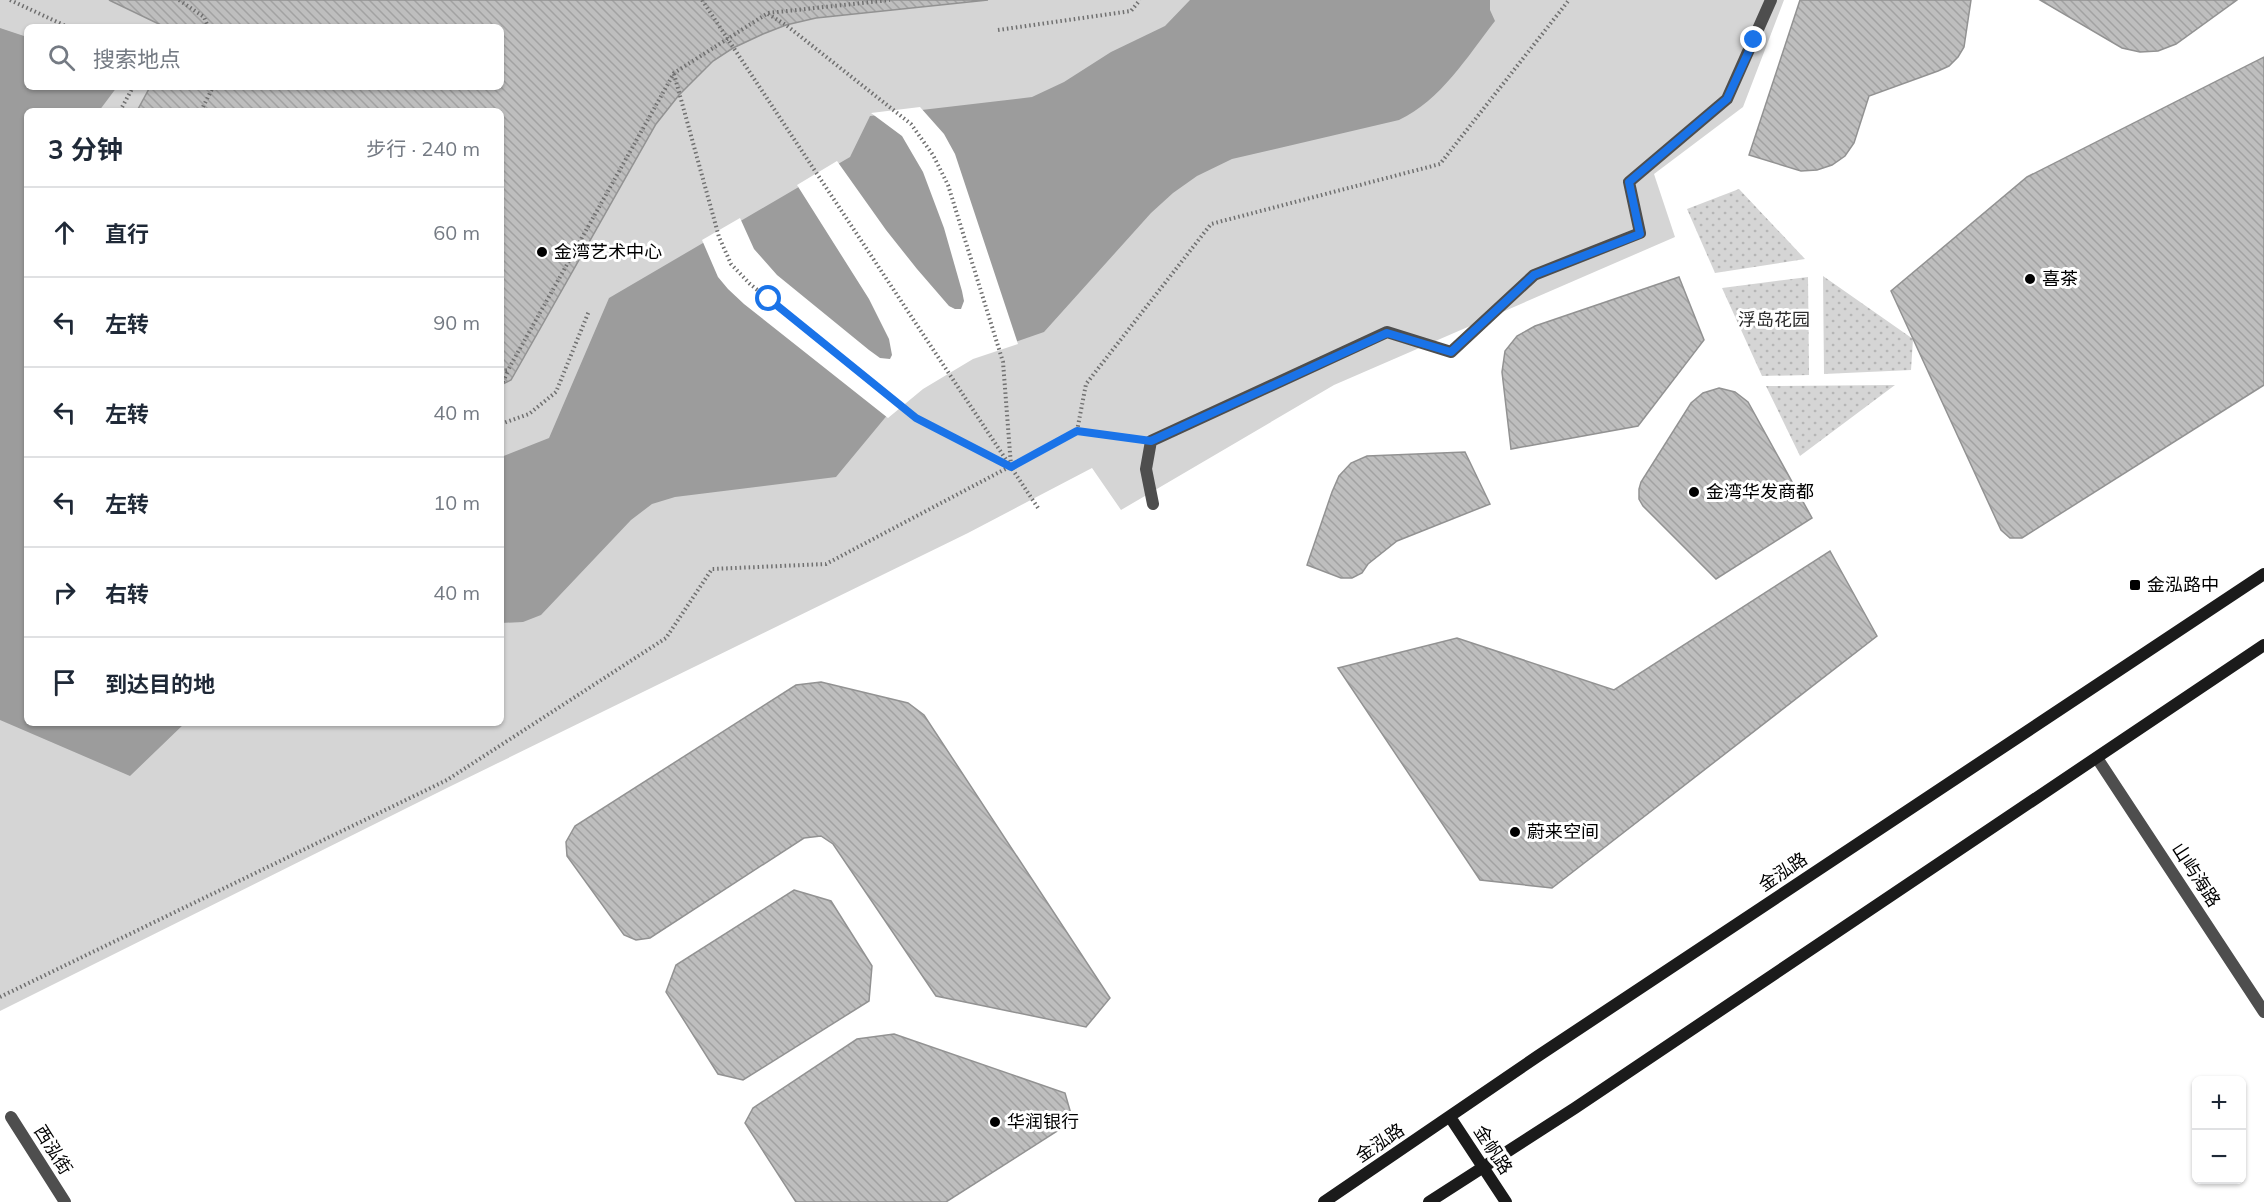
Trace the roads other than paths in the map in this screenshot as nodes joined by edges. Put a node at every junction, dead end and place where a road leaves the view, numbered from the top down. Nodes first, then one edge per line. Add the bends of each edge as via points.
1 (1771, 0) edge
2 (1153, 504) dead end
3 (2264, 574) edge
4 (2264, 645) edge
5 (2097, 758) junction
6 (2264, 1012) edge
7 (1450, 1117) junction
8 (11, 1118) dead end
9 (1484, 1167) junction
10 (65, 1202) edge
11 (1324, 1202) edge
12 (1429, 1202) edge
13 (1506, 1202) edge

1 - 2 street via 1727,99 1629,182 1640,234 1534,275 1451,352 1387,333 1151,441 1146,469
3 - 7 street, 金泓路
4 - 5 street
5 - 6 street, 山屿海路
5 - 9 street
7 - 9 street, 金帆路
7 - 11 street, 金泓路
8 - 10 street, 西泓街
9 - 12 street
9 - 13 street, 金帆路

